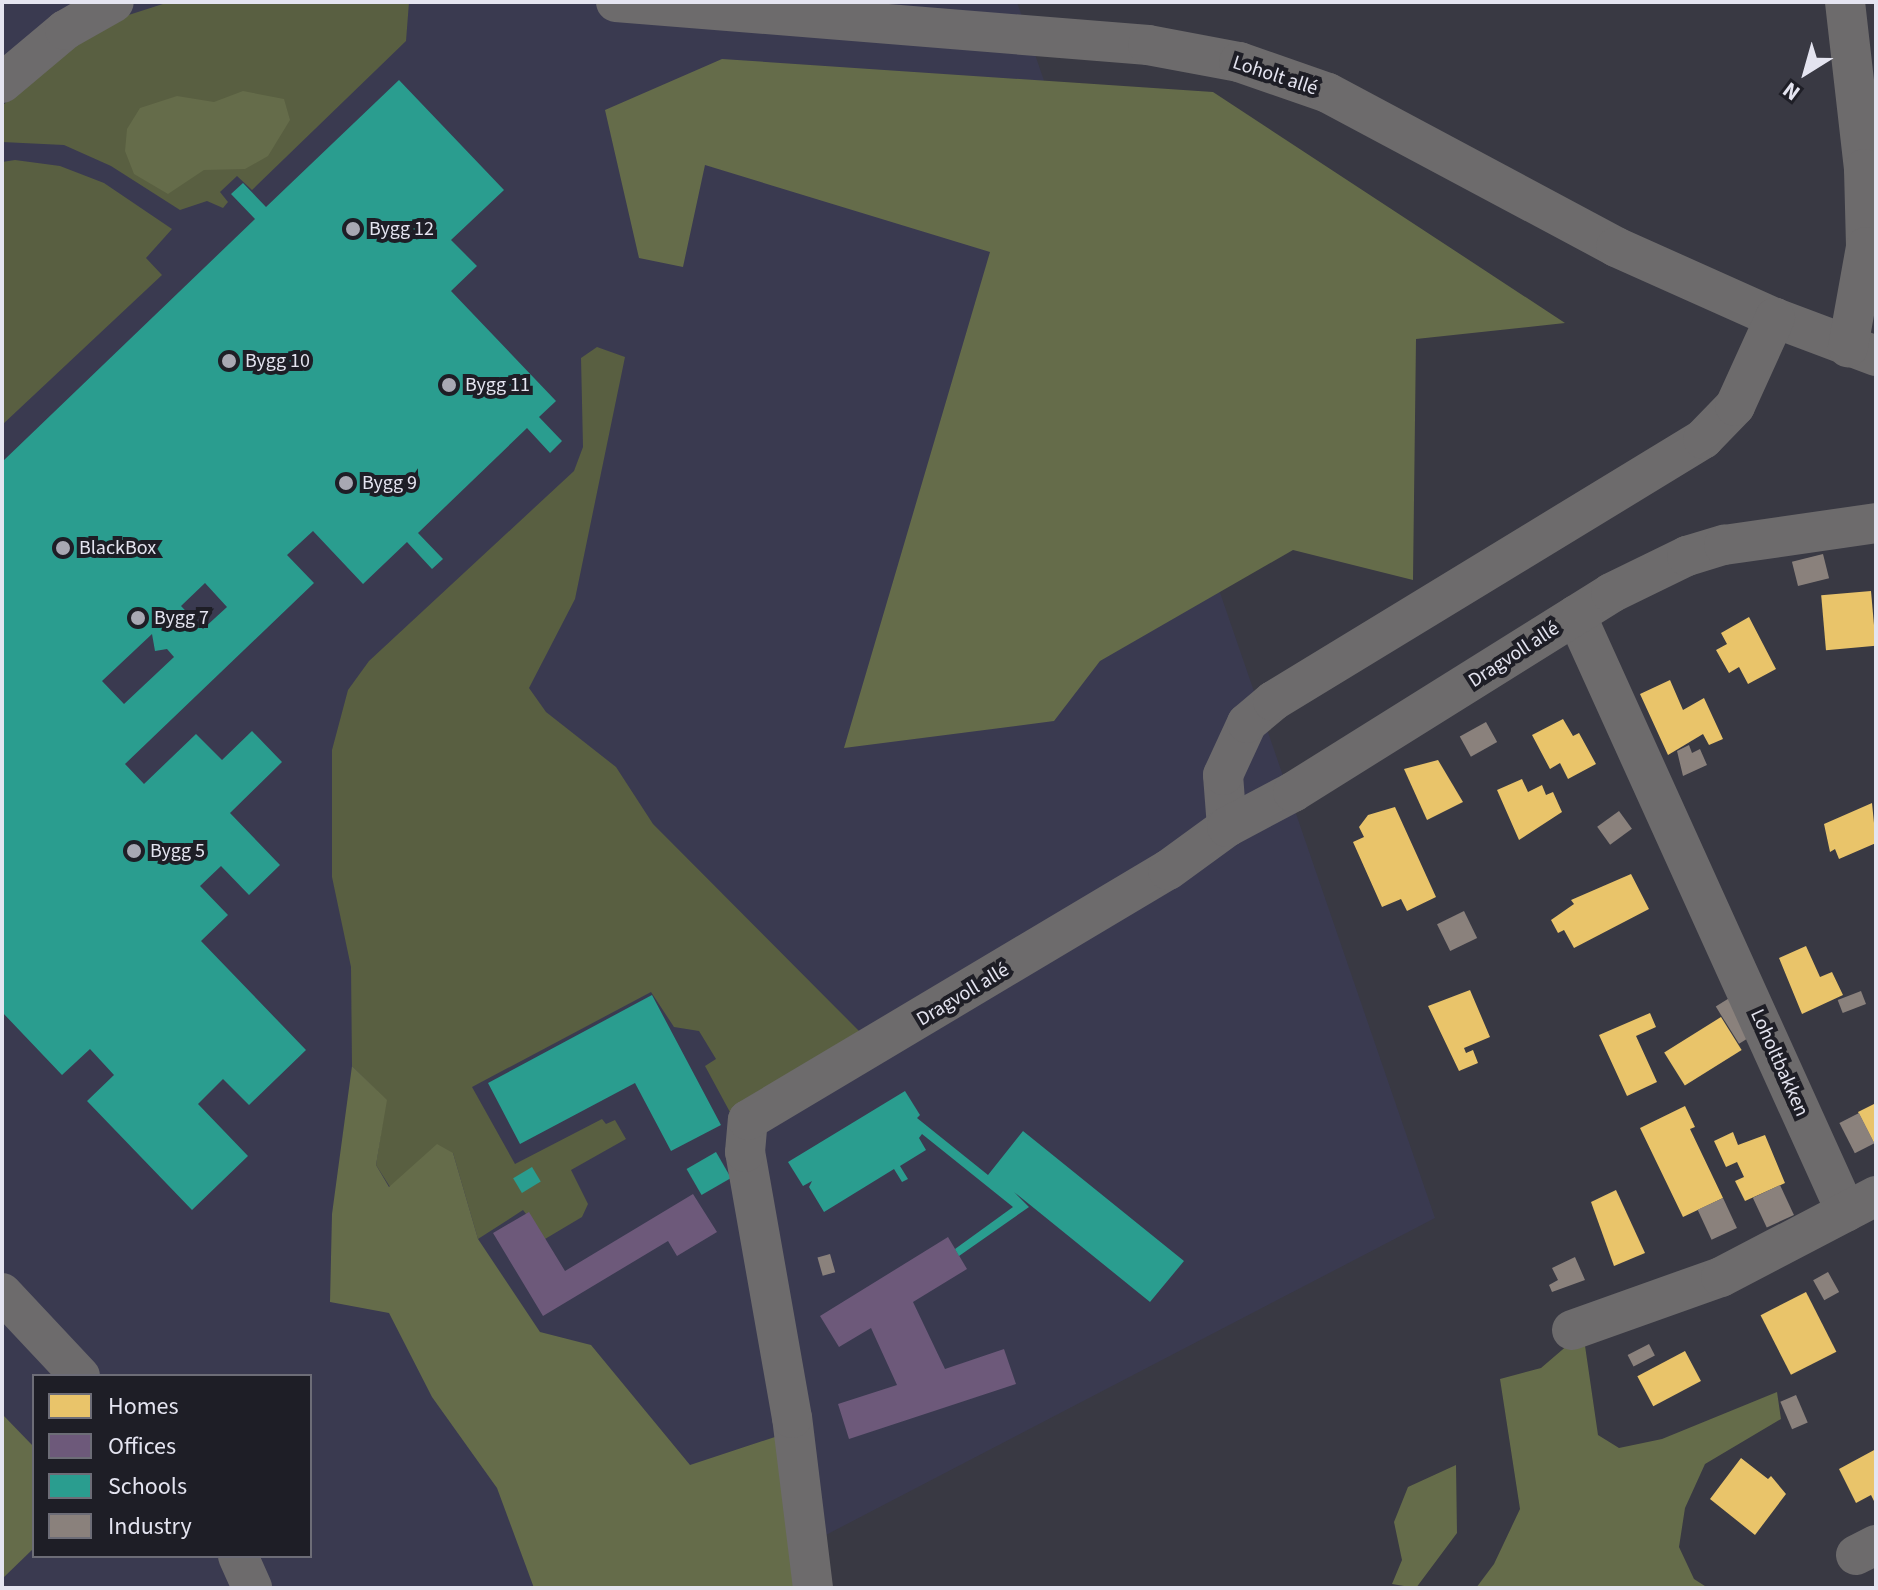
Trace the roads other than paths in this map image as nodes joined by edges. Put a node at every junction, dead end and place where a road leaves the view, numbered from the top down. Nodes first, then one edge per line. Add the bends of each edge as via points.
1 (114, 2) edge
2 (616, 2) edge
3 (1845, 2) edge
4 (2, 83) edge
5 (1775, 318) junction
6 (1862, 351) edge
7 (1876, 523) edge
8 (1576, 615) junction
9 (1227, 827) junction
10 (1712, 914) joint
11 (1861, 1204) edge
12 (2, 1293) edge
13 (1572, 1330) dead end
14 (78, 1374) edge
15 (239, 1558) edge
16 (252, 1588) edge
17 (813, 1588) edge

1 - 4 street via 65,30
2 - 5 street, Loholt allé via 1148,45 1239,62 1328,93 1616,247
3 - 6 street via 1864,169
5 - 6 street, Loholt allé
5 - 9 street via 1735,406 1703,439 1260,711 1237,736 1223,775
7 - 8 street, Dragvoll allé via 1765,537 1699,553 1650,573
8 - 9 street, Dragvoll allé via 1293,792
8 - 10 street, Dragvoll allé
9 - 17 street, Dragvoll allé via 1168,870 748,1120 745,1152 792,1418
10 - 11 street, Loholtbakken
11 - 13 street, Loholtbakken via 1721,1277
12 - 14 street
15 - 16 street

